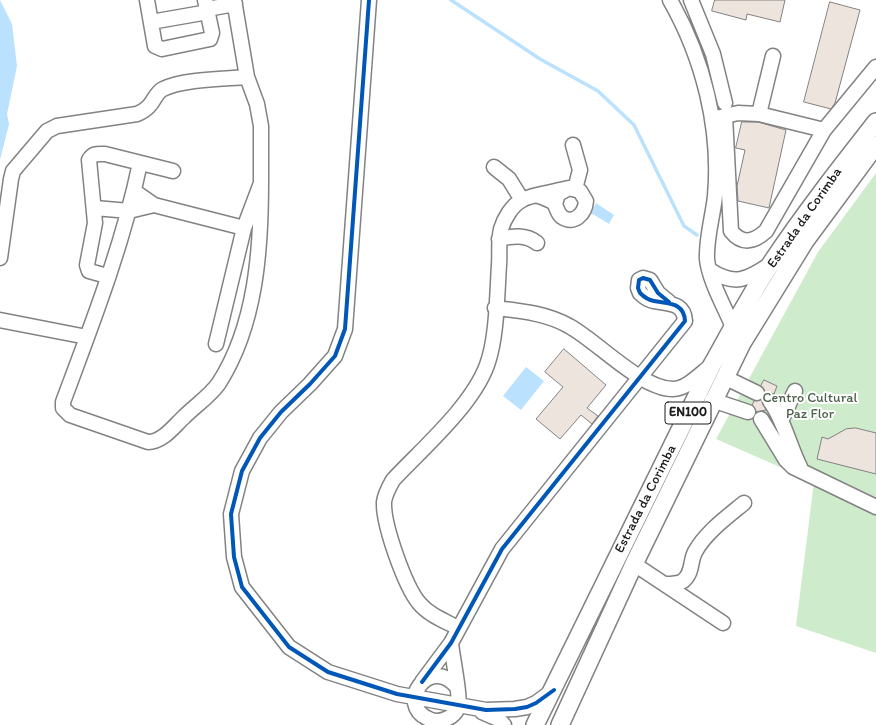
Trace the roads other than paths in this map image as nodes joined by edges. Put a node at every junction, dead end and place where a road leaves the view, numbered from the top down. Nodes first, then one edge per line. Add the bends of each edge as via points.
1 (147, 0) edge
2 (359, 0) edge
3 (369, 0) edge
4 (670, 0) edge
5 (691, 0) edge
6 (235, 5) edge
7 (207, 9) edge
8 (367, 16) junction
9 (151, 22) junction
10 (773, 56) dead end
11 (876, 68) edge
12 (247, 77) junction
13 (718, 111) junction
14 (759, 114) junction
15 (876, 122) edge
16 (824, 130) junction
17 (573, 145) dead end
18 (876, 145) edge
19 (869, 158) edge
20 (140, 163) junction
21 (494, 167) dead end
22 (173, 171) dead end
23 (261, 183) junction
24 (572, 189) junction
25 (134, 191) junction
26 (540, 196) junction
27 (522, 200) junction
28 (555, 204) junction
29 (154, 205) junction
30 (95, 208) junction
31 (129, 211) junction
32 (244, 228) junction
33 (499, 239) junction
34 (537, 243) dead end
35 (0, 258) edge
36 (771, 263) junction
37 (710, 270) junction
38 (107, 276) junction
39 (668, 302) dead end
40 (496, 308) junction
41 (0, 320) edge
42 (733, 327) junction
43 (87, 337) junction
44 (216, 344) dead end
45 (712, 365) junction
46 (724, 377) junction
47 (640, 378) junction
48 (795, 390) dead end
49 (757, 393) dead end
50 (712, 400) junction
51 (770, 401) dead end
52 (748, 412) dead end
53 (761, 419) dead end
54 (781, 421) junction
55 (802, 471) junction
56 (744, 503) dead end
57 (876, 507) edge
58 (634, 564) junction
59 (665, 584) junction
60 (723, 624) dead end
61 (458, 628) junction
62 (451, 643) junction
63 (422, 682) junction
64 (457, 687) junction
65 (554, 690) junction
66 (414, 698) junction
67 (459, 705) junction
68 (475, 708) junction
69 (504, 725) edge
70 (535, 725) edge
71 (560, 725) edge

1 - 9 street
2 - 8 street
3 - 8 street
4 - 13 street via 696,55
5 - 13 street via 712,54
6 - 7 street
6 - 12 street
7 - 9 street
7 - 9 street via 212,33 210,39 162,49 155,46
8 - 66 street via 345,329 335,356 281,412 260,438 242,471 231,514 234,557 242,587 289,647 328,672
10 - 14 street
11 - 16 street
12 - 23 street via 257,104 261,126
12 - 35 street via 174,84 161,90 147,110 137,114 57,126 47,131 13,171
13 - 14 street
13 - 16 street via 731,231 735,236 747,241 754,240 766,231
13 - 37 street via 715,195 708,250
14 - 16 street
15 - 36 main road, Estrada da Corimba / EN100
17 - 24 street via 580,170
18 - 19 main road, Estrada da Corimba / EN100
19 - 46 main road, Estrada da Corimba / EN100 via 784,273
20 - 22 street
20 - 25 street
20 - 30 street via 105,154 91,156 89,160
21 - 27 street via 509,179
23 - 32 street
23 - 43 street via 256,274 250,304 232,360 218,384 161,438 148,442 65,411 63,402
24 - 26 street
24 - 28 street via 558,194
24 - 28 street via 580,191 586,201 584,212 566,219 559,214
25 - 29 street
25 - 31 street
26 - 27 street
26 - 28 street
27 - 33 street via 511,209
29 - 31 street
29 - 32 street
30 - 31 street
30 - 38 street via 95,223 87,266 89,270
31 - 38 street
32 - 44 street
33 - 34 street via 520,236
33 - 40 street
36 - 37 street via 754,275 738,280 722,278
36 - 42 main road, Estrada da Corimba / EN100
37 - 42 street
38 - 43 street
39 - 47 street via 681,309 685,321
40 - 47 street via 540,314 557,320 571,327
40 - 61 street via 492,346 480,381 455,415 393,480 384,502 388,528 410,592 420,605
41 - 43 street
42 - 45 main road, Estrada da Corimba / EN100
45 - 47 street via 683,386 673,389
45 - 65 main road, Estrada da Corimba / EN100
46 - 49 street
46 - 50 main road, Estrada da Corimba / EN100
47 - 61 street via 502,549
48 - 54 street
50 - 52 street
50 - 58 main road, Estrada da Corimba / EN100
51 - 54 street via 779,412
53 - 55 street via 786,460
54 - 55 street
55 - 57 street
56 - 59 street via 694,552 692,566 683,581
58 - 59 street
58 - 71 main road, Estrada da Corimba / EN100
59 - 60 street
61 - 62 street
62 - 63 street
62 - 64 street
63 - 64 street via 428,678 441,676
63 - 66 street
64 - 67 street
65 - 68 street via 527,707 496,710
65 - 70 main road, Estrada da Corimba / EN100
66 - 67 street
66 - 67 street via 420,714 436,721 447,719
67 - 68 street
68 - 69 street via 498,719

